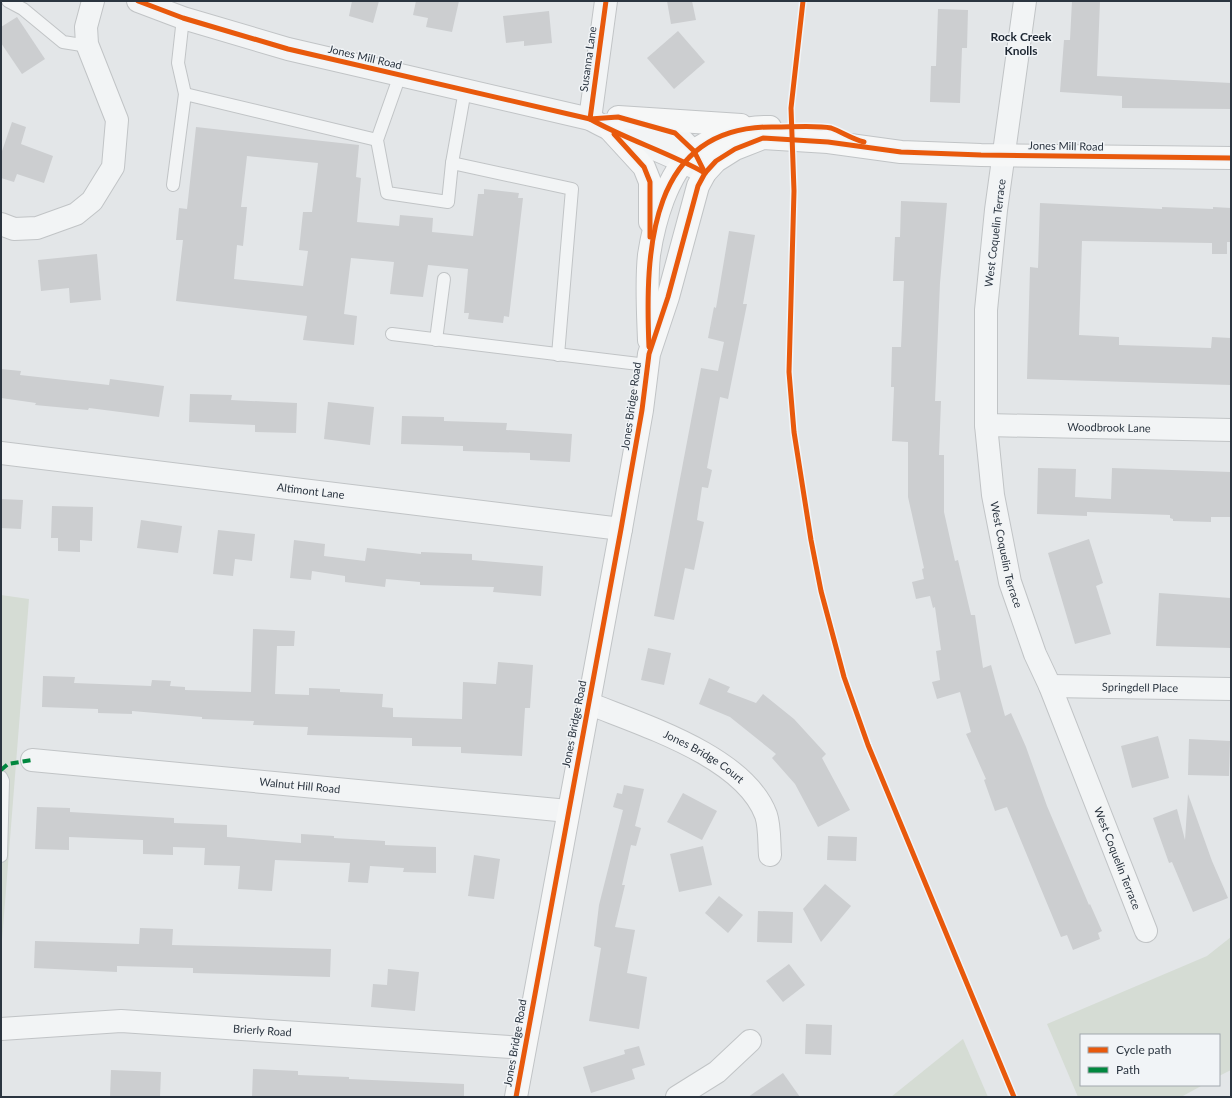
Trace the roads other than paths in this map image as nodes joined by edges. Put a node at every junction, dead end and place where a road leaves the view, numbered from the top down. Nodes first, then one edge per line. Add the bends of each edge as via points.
1 (8, 1) edge
2 (93, 1) edge
3 (138, 1) edge
4 (606, 1) edge
5 (1025, 1) edge
6 (184, 18) junction
7 (88, 46) junction
8 (400, 75) junction
9 (465, 90) junction
10 (185, 94) junction
11 (590, 119) junction
12 (615, 124) junction
13 (756, 126) junction
14 (377, 140) junction
15 (901, 152) junction
16 (1005, 156) junction
17 (689, 157) junction
18 (1231, 158) edge
19 (452, 163) junction
20 (705, 173) junction
21 (173, 185) dead end
22 (1, 224) edge
23 (650, 255) junction
24 (444, 279) dead end
25 (392, 334) dead end
26 (436, 340) junction
27 (558, 354) junction
28 (648, 360) junction
29 (986, 424) junction
30 (1231, 430) edge
31 (1, 453) edge
32 (621, 529) junction
33 (1050, 686) junction
34 (1231, 689) edge
35 (588, 703) junction
36 (32, 760) dead end
37 (1, 777) edge
38 (568, 811) junction
39 (770, 855) dead end
40 (1, 856) edge
41 (1146, 931) dead end
42 (1, 1029) edge
43 (750, 1041) dead end
44 (524, 1048) junction
45 (516, 1097) edge
46 (677, 1097) edge

1 - 7 lane via 23,9 63,42
2 - 7 street via 86,27
3 - 6 street, Jones Mill Road
4 - 11 street, Susanna Lane
5 - 16 street, West Coquelin Terrace
6 - 8 street, Jones Mill Road via 288,49
6 - 10 lane via 178,63
7 - 22 street via 117,120 113,167 92,201 76,214 37,228 14,229
8 - 9 street, Jones Mill Road
8 - 14 lane
9 - 11 street, Jones Mill Road
9 - 19 lane
10 - 14 lane
10 - 21 lane
11 - 12 street, Jones Mill Road
12 - 13 main road
12 - 17 street, Jones Mill Road via 674,133
12 - 23 main road via 644,167 650,182
13 - 15 main road, Jones Mill Road via 830,128 853,139
13 - 17 main road, Jones Mill Road via 721,136
14 - 19 lane via 387,193 448,202
15 - 16 main road, Jones Mill Road
15 - 20 main road, Jones Mill Road via 828,142 763,138 735,149 716,161
16 - 18 main road, Jones Mill Road
16 - 29 street, West Coquelin Terrace via 996,210 986,310
17 - 20 street, Jones Mill Road
17 - 23 main road, Jones Bridge Road via 667,188
19 - 27 lane via 572,189
20 - 28 main road, Jones Bridge Road via 698,186
23 - 28 main road, Jones Bridge Road via 647,307
24 - 26 lane
25 - 26 lane
26 - 27 lane
27 - 28 lane
28 - 32 main road, Jones Bridge Road
29 - 30 street, Woodbrook Lane
29 - 33 street, West Coquelin Terrace via 993,495 1010,582 1035,654
31 - 32 street, Altimont Lane
32 - 35 main road, Jones Bridge Road
33 - 34 street, Springdell Place
33 - 41 street, West Coquelin Terrace
35 - 38 main road, Jones Bridge Road
35 - 39 street, Jones Bridge Court via 686,743 732,771 756,797 766,816
36 - 38 street, Walnut Hill Road
37 - 40 lane
38 - 44 main road, Jones Bridge Road
42 - 44 street, Brierly Road via 121,1021
43 - 46 street via 717,1072
44 - 45 main road, Jones Bridge Road

